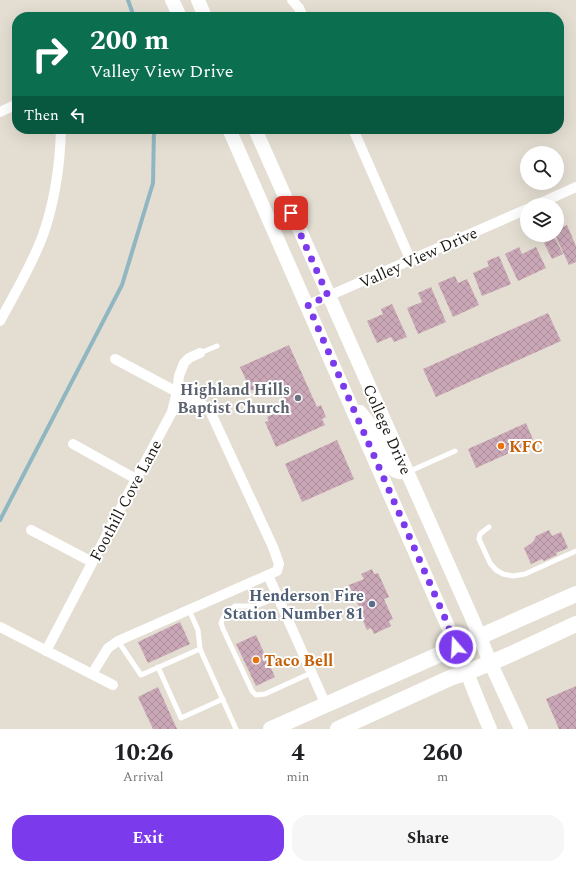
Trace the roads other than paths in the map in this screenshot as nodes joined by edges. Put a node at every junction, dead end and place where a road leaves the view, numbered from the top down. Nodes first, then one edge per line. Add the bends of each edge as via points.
1 (172, 0) edge
2 (198, 0) edge
3 (292, 0) edge
4 (178, 12) edge
5 (203, 12) edge
6 (301, 12) edge
7 (12, 106) edge
8 (0, 112) edge
9 (61, 134) edge
10 (232, 134) edge
11 (256, 134) edge
12 (355, 134) edge
13 (576, 187) edge
14 (552, 198) edge
15 (520, 212) edge
16 (411, 260) junction
17 (328, 296) junction
18 (308, 305) junction
19 (0, 321) edge
20 (217, 346) dead end
21 (200, 353) joint
22 (115, 359) dead end
23 (177, 392) junction
24 (351, 404) junction
25 (73, 444) dead end
26 (455, 451) dead end
27 (407, 472) junction
28 (136, 479) junction
29 (489, 527) dead end
30 (31, 530) dead end
31 (576, 551) edge
32 (92, 562) junction
33 (268, 575) junction
34 (576, 594) edge
35 (278, 597) junction
36 (189, 610) junction
37 (576, 624) edge
38 (0, 627) edge
39 (479, 637) junction
40 (118, 641) junction
41 (456, 647) junction
42 (200, 649) junction
43 (46, 651) junction
44 (490, 662) junction
45 (158, 667) junction
46 (311, 673) junction
47 (466, 673) junction
48 (92, 674) junction
49 (113, 685) dead end
50 (222, 699) junction
51 (326, 705) junction
52 (236, 729) edge
53 (271, 729) edge
54 (338, 729) edge
55 (490, 729) edge
56 (521, 729) edge

1 - 4 main road
2 - 5 main road
3 - 6 street
7 - 8 street
9 - 19 street via 52,204 42,236 30,265
10 - 18 main road, College Drive
11 - 17 main road, College Drive
12 - 16 street
13 - 14 street
15 - 16 street, Valley View Drive
16 - 17 street, Valley View Drive
17 - 18 street, Valley View Drive
17 - 27 main road, College Drive
18 - 24 main road, College Drive
20 - 21 lane
21 - 23 street, Foothill Cove Lane via 184,363
22 - 23 street
23 - 28 street, Foothill Cove Lane via 172,412
23 - 33 street via 200,403 210,412 279,564 277,571
24 - 27 main road via 372,427 393,470 399,473
24 - 41 main road, College Drive
25 - 28 street
26 - 27 lane
27 - 39 main road, College Drive
28 - 32 street, Foothill Cove Lane
29 - 31 lane via 480,534 479,539 490,563 503,574 520,576
30 - 32 street
32 - 43 street, Foothill Cove Lane
33 - 35 street
33 - 36 street
34 - 39 main road
35 - 46 street
35 - 46 lane via 256,606 235,606 223,618 223,629 256,695 265,694
36 - 40 street
36 - 42 lane via 198,630
37 - 44 main road
38 - 43 street
39 - 41 main road
39 - 44 main road, College Drive
40 - 45 lane via 141,675
40 - 48 street via 108,648
41 - 47 main road, College Drive
41 - 51 main road
42 - 45 lane
42 - 50 lane
43 - 48 street
44 - 47 main road
44 - 56 main road, College Drive
45 - 50 lane via 181,718
46 - 51 street
47 - 54 main road via 450,678 360,722
47 - 55 main road, College Drive
48 - 49 street
50 - 52 lane
51 - 53 main road

